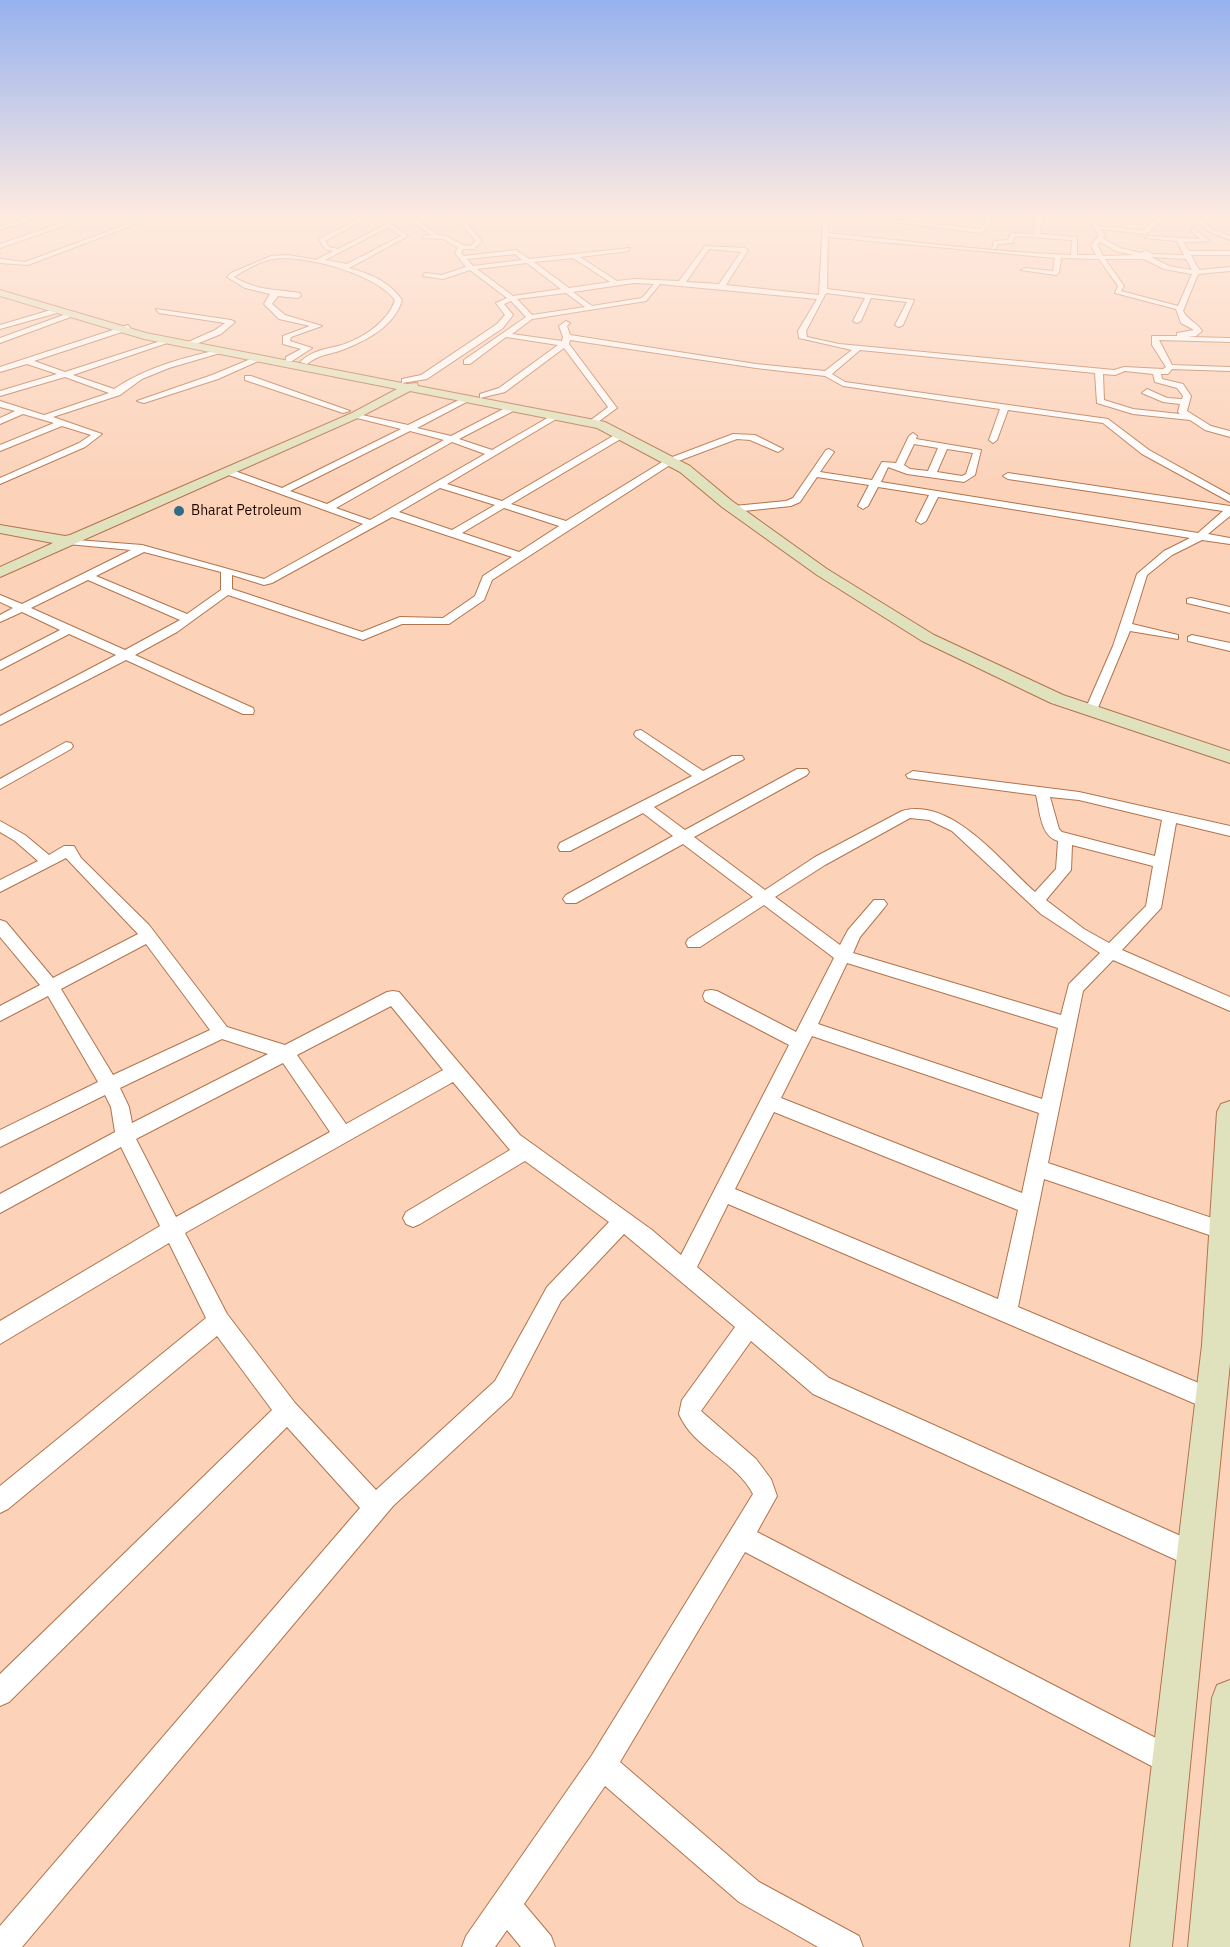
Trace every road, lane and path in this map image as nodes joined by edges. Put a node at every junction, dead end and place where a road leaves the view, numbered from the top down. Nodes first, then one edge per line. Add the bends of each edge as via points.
1 (48, 307) edge
2 (51, 307) edge
3 (270, 307) edge
4 (398, 307) edge
5 (503, 307) edge
6 (521, 307) edge
7 (595, 307) edge
8 (815, 307) edge
9 (864, 307) edge
10 (908, 307) edge
11 (1175, 307) edge
12 (587, 308) junction
13 (1179, 308) joint
14 (57, 310) junction
15 (159, 311) dead end
16 (72, 315) junction
17 (531, 317) junction
18 (857, 321) dead end
19 (566, 323) junction
20 (899, 325) dead end
21 (0, 327) edge
22 (123, 329) junction
23 (506, 335) junction
24 (1173, 337) junction
25 (167, 340) junction
26 (566, 340) junction
27 (1230, 340) edge
28 (0, 342) edge
29 (192, 343) junction
30 (858, 348) junction
31 (224, 351) junction
32 (21, 354) junction
33 (261, 358) junction
34 (289, 359) junction
35 (0, 360) edge
36 (304, 362) junction
37 (459, 367) dead end
38 (1170, 367) junction
39 (1230, 369) edge
40 (0, 370) edge
41 (1156, 371) junction
42 (1099, 372) junction
43 (827, 374) junction
44 (64, 375) junction
45 (443, 375) dead end
46 (248, 378) dead end
47 (407, 384) junction
48 (1147, 391) dead end
49 (115, 393) junction
50 (0, 394) edge
51 (483, 396) junction
52 (470, 398) junction
53 (1186, 402) junction
54 (0, 404) edge
55 (514, 406) junction
56 (1005, 407) junction
57 (24, 411) junction
58 (351, 413) junction
59 (559, 415) junction
60 (45, 417) junction
61 (1191, 418) junction
62 (0, 421) edge
63 (595, 422) junction
64 (62, 423) junction
65 (410, 428) junction
66 (1230, 434) edge
67 (621, 435) junction
68 (451, 439) junction
69 (993, 440) dead end
70 (944, 445) junction
71 (0, 448) edge
72 (778, 450) dead end
73 (829, 452) dead end
74 (492, 454) junction
75 (670, 461) junction
76 (899, 466) junction
77 (225, 471) junction
78 (816, 474) junction
79 (932, 474) junction
80 (1008, 476) dead end
81 (0, 481) edge
82 (876, 484) junction
83 (440, 485) junction
84 (283, 491) junction
85 (934, 494) junction
86 (1230, 499) edge
87 (503, 505) junction
88 (863, 506) dead end
89 (328, 508) junction
90 (734, 509) junction
91 (1230, 510) edge
92 (391, 513) junction
93 (921, 521) dead end
94 (371, 524) junction
95 (567, 525) junction
96 (0, 529) edge
97 (453, 534) junction
98 (1199, 537) junction
99 (68, 541) junction
100 (1230, 541) edge
101 (142, 548) junction
102 (520, 556) junction
103 (225, 570) junction
104 (2, 571) edge
105 (88, 576) junction
106 (227, 591) junction
107 (0, 598) edge
108 (1191, 601) dead end
109 (23, 608) junction
110 (1230, 610) edge
111 (0, 619) edge
112 (188, 619) junction
113 (1125, 626) junction
114 (70, 629) junction
115 (1174, 637) dead end
116 (1192, 639) dead end
117 (1230, 647) edge
118 (127, 654) junction
119 (0, 666) edge
120 (248, 711) dead end
121 (1088, 712) junction
122 (0, 721) edge
123 (641, 734) dead end
124 (66, 746) dead end
125 (1230, 757) edge
126 (737, 759) dead end
127 (1230, 768) edge
128 (802, 772) dead end
129 (913, 775) dead end
130 (702, 777) junction
131 (0, 785) edge
132 (1042, 792) junction
133 (644, 807) junction
134 (1170, 818) junction
135 (0, 826) edge
136 (1230, 831) edge
137 (684, 836) junction
138 (1065, 840) junction
139 (565, 847) dead end
140 (48, 862) junction
141 (1162, 863) junction
142 (0, 887) edge
143 (765, 895) junction
144 (571, 899) dead end
145 (1037, 900) junction
146 (879, 904) dead end
147 (0, 926) edge
148 (148, 936) junction
149 (694, 943) dead end
150 (1113, 951) junction
151 (843, 956) junction
152 (51, 987) junction
153 (711, 996) dead end
154 (1230, 1004) edge
155 (0, 1014) edge
156 (1068, 1024) junction
157 (221, 1032) junction
158 (804, 1034) junction
159 (285, 1052) junction
160 (456, 1072) junction
161 (109, 1085) junction
162 (770, 1102) junction
163 (1049, 1109) junction
164 (1230, 1112) edge
165 (343, 1135) junction
166 (125, 1136) junction
167 (0, 1139) edge
168 (526, 1150) junction
169 (1037, 1168) junction
170 (723, 1193) junction
171 (0, 1204) edge
172 (1029, 1205) junction
173 (414, 1218) dead end
174 (623, 1221) junction
175 (173, 1230) junction
176 (1224, 1231) junction
177 (684, 1270) junction
178 (1006, 1312) junction
179 (219, 1321) junction
180 (750, 1325) junction
181 (0, 1334) edge
182 (1212, 1400) junction
183 (287, 1411) junction
184 (0, 1501) edge
185 (376, 1508) junction
186 (742, 1537) junction
187 (1194, 1555) junction
188 (0, 1693) edge
189 (1230, 1698) edge
190 (1171, 1761) junction
191 (603, 1765) junction
192 (1226, 1800) edge
193 (506, 1905) junction
194 (2, 1947) edge
195 (477, 1947) edge
196 (540, 1947) edge
197 (848, 1947) edge
198 (1151, 1947) edge
199 (1209, 1947) edge

1 - 14 street
2 - 22 street
3 - 34 street via 295,322 318,326 287,336 286,342 308,348
4 - 36 street via 377,329
5 - 47 street via 509,313 506,321 424,377
6 - 17 street
7 - 12 street
8 - 30 street via 802,331 803,338
9 - 18 street
10 - 20 street
11 - 13 street
12 - 17 street
12 - 19 street
13 - 24 street via 1182,318 1198,331
14 - 16 street
14 - 21 street
15 - 29 street via 231,322
16 - 22 street
16 - 28 street
17 - 19 street
17 - 23 street
19 - 26 street
22 - 25 street
22 - 29 street
22 - 32 street
23 - 26 street
23 - 37 street
24 - 27 street
24 - 38 street via 1155,338
25 - 29 street
25 - 44 street
26 - 43 street
26 - 51 street via 502,390
26 - 63 street via 612,404 610,411
28 - 32 street
29 - 31 street
29 - 34 street
30 - 42 street
30 - 43 street
31 - 33 street
31 - 49 street via 147,373
32 - 35 street
32 - 40 street
32 - 44 street
33 - 47 street
33 - 49 street via 140,403
34 - 36 street
36 - 47 street
38 - 39 street
38 - 41 street via 1165,372
41 - 42 street
41 - 53 street via 1158,380 1179,386 1187,396
42 - 61 street via 1100,401 1132,412
43 - 56 street via 843,384 949,404
44 - 49 street
44 - 50 street
45 - 47 street
46 - 58 street
47 - 51 street
47 - 52 street
47 - 58 street
48 - 53 street via 1153,397
49 - 60 street
51 - 63 street via 566,412
52 - 55 street
52 - 65 street
53 - 61 street via 1182,412
54 - 57 street
55 - 59 street
55 - 68 street
56 - 69 street
56 - 86 street via 1106,421 1120,429 1131,443
57 - 60 street
57 - 62 street
58 - 65 street
58 - 77 street
59 - 63 street
59 - 74 street
60 - 64 street
61 - 66 street
63 - 67 street
64 - 71 street
64 - 81 street via 98,434
65 - 68 street
65 - 84 street
67 - 75 street
67 - 87 street
68 - 74 street
68 - 89 street
70 - 76 street via 912,439
70 - 79 street
70 - 79 street via 977,450 970,476 964,479
72 - 75 street via 752,437 736,436
73 - 78 street
74 - 83 street
75 - 90 street
75 - 95 street
76 - 79 street
76 - 82 street via 885,464
77 - 84 street
77 - 99 street
78 - 82 street
78 - 90 street via 797,500 788,504
80 - 91 street
82 - 85 street
82 - 88 street
83 - 87 street
83 - 92 street
84 - 89 street
85 - 93 street
85 - 98 street
87 - 95 street
87 - 97 street
89 - 94 street
90 - 121 street via 822,572 928,638
91 - 98 street
92 - 94 street
92 - 97 street
94 - 103 street via 268,581
95 - 102 street
96 - 99 street
97 - 102 street
98 - 100 street
98 - 113 street via 1168,553 1142,574
99 - 101 street
99 - 104 street
101 - 103 street
101 - 105 street
102 - 106 street via 487,578 480,598 445,622 400,620 363,636
103 - 106 street
105 - 109 street
105 - 112 street
106 - 112 street
107 - 109 street
108 - 110 street
109 - 111 street
109 - 114 street
112 - 118 street
113 - 115 street
113 - 121 street
114 - 118 street
114 - 119 street
116 - 117 street
118 - 120 street
118 - 122 street
121 - 125 street
121 - 127 street
123 - 130 street
124 - 131 street
126 - 130 street
128 - 137 street
129 - 132 street
130 - 133 street
132 - 134 street via 1079,796
132 - 138 street via 1052,831
133 - 137 street
133 - 139 street
134 - 136 street
134 - 141 street
135 - 140 street
137 - 143 street
137 - 144 street
138 - 141 street
138 - 145 street via 1063,870
140 - 142 street
140 - 148 street via 69,850 75,861
141 - 150 street via 1153,908
143 - 145 street via 820,861 917,812 957,828
143 - 149 street
143 - 151 street
145 - 150 street via 1061,921
146 - 151 street via 854,934
147 - 152 street
148 - 152 street
148 - 157 street
150 - 154 street
150 - 156 street via 1075,989
151 - 156 street
151 - 158 street
152 - 155 street
152 - 161 street
153 - 158 street
156 - 163 street
157 - 159 street
157 - 161 street
158 - 162 street
158 - 163 street
159 - 160 street via 393,997
159 - 165 street
159 - 166 street
160 - 165 street
160 - 168 street via 513,1141
161 - 166 street via 120,1107
161 - 167 street
162 - 170 street
162 - 172 street
163 - 169 street
164 - 176 street
165 - 175 street
166 - 171 street
166 - 175 street
168 - 173 street
168 - 174 street
169 - 172 street
169 - 176 street
170 - 177 street
170 - 178 street
172 - 178 street
174 - 177 street
174 - 185 street via 554,1294 503,1389
175 - 179 street
175 - 181 street
176 - 182 street
177 - 180 street
178 - 182 street
179 - 183 street
179 - 184 street
180 - 186 street via 690,1408 696,1423 754,1474 765,1489 765,1496
180 - 187 street via 821,1386
182 - 187 street
183 - 185 street
183 - 188 street
185 - 194 street
186 - 190 street
186 - 191 street
187 - 190 street
189 - 192 street
190 - 198 street
191 - 193 street
191 - 197 street via 749,1892
192 - 199 street
193 - 195 street
193 - 196 street

